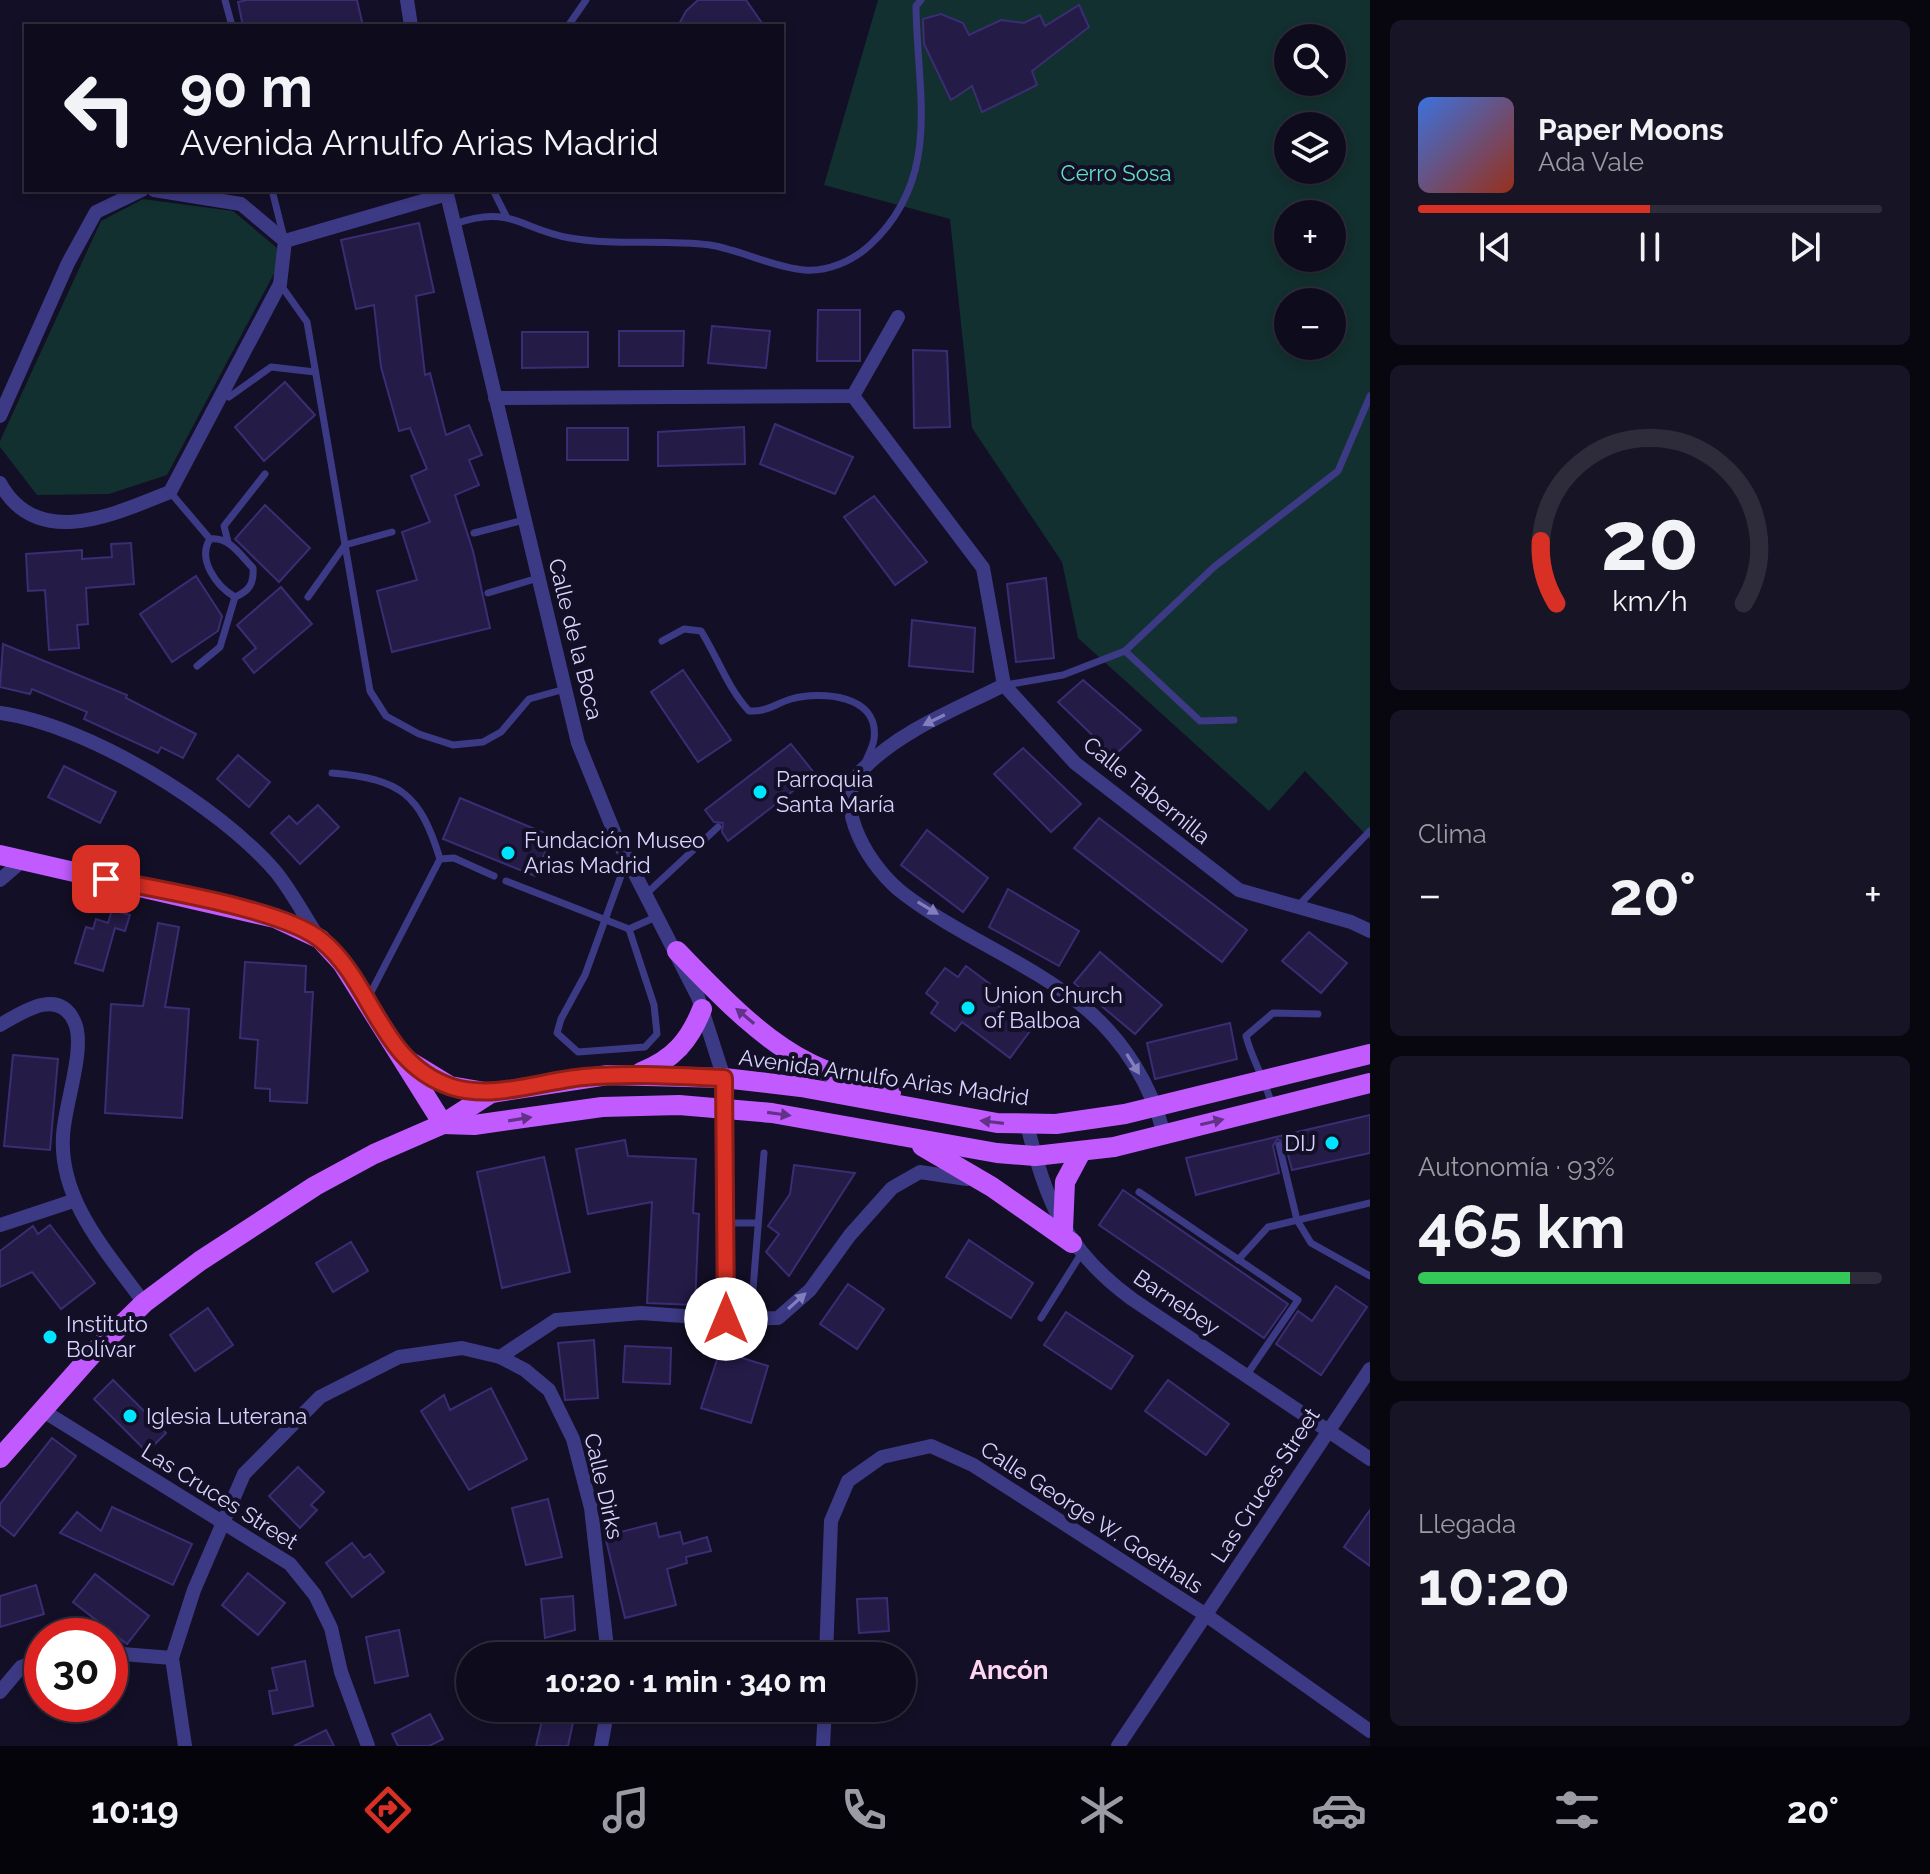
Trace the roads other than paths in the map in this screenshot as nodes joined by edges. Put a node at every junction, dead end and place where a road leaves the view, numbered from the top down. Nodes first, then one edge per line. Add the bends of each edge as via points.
1 (225, 0) edge
2 (407, 0) edge
3 (586, 0) edge
4 (918, 2) edge
5 (231, 24) edge
6 (411, 24) edge
7 (569, 24) edge
8 (138, 192) edge
9 (166, 192) edge
10 (273, 192) edge
11 (444, 192) edge
12 (447, 192) edge
13 (494, 192) edge
14 (506, 216) junction
15 (454, 224) junction
16 (285, 241) junction
17 (280, 284) junction
18 (898, 317) dead end
19 (315, 372) junction
20 (853, 396) junction
21 (1370, 396) edge
22 (229, 397) dead end
23 (495, 398) junction
24 (0, 416) edge
25 (265, 474) dead end
26 (0, 483) edge
27 (170, 492) junction
28 (524, 520) junction
29 (392, 532) dead end
30 (474, 533) dead end
31 (210, 539) junction
32 (228, 542) junction
33 (345, 545) junction
34 (538, 578) junction
35 (488, 593) dead end
36 (235, 597) junction
37 (308, 597) dead end
38 (662, 641) dead end
39 (1125, 651) junction
40 (197, 666) dead end
41 (1004, 685) junction
42 (565, 689) junction
43 (0, 713) edge
44 (1234, 720) dead end
45 (863, 769) junction
46 (332, 773) dead end
47 (718, 827) dead end
48 (1370, 831) edge
49 (0, 855) edge
50 (440, 859) junction
51 (627, 860) junction
52 (22, 861) junction
53 (494, 876) dead end
54 (0, 880) edge
55 (506, 881) dead end
56 (646, 894) junction
57 (1298, 906) junction
58 (658, 916) junction
59 (605, 921) junction
60 (629, 929) junction
61 (1370, 931) edge
62 (320, 939) junction
63 (677, 951) junction
64 (367, 1001) junction
65 (702, 1009) junction
66 (1318, 1014) dead end
67 (0, 1025) edge
68 (399, 1054) junction
69 (1370, 1054) edge
70 (635, 1074) junction
71 (724, 1078) junction
72 (1266, 1080) junction
73 (1370, 1083) edge
74 (491, 1093) junction
75 (1157, 1106) junction
76 (724, 1108) junction
77 (1272, 1108) junction
78 (939, 1111) junction
79 (443, 1124) junction
80 (1027, 1125) junction
81 (897, 1133) junction
82 (1164, 1134) junction
83 (1279, 1145) dead end
84 (1081, 1152) junction
85 (764, 1153) dead end
86 (1035, 1156) junction
87 (992, 1187) junction
88 (1139, 1192) dead end
89 (73, 1201) junction
90 (1370, 1203) edge
91 (1297, 1220) junction
92 (725, 1223) junction
93 (758, 1223) junction
94 (0, 1225) edge
95 (1072, 1242) junction
96 (1238, 1260) junction
97 (1370, 1276) edge
98 (753, 1289) dead end
99 (144, 1303) junction
100 (1041, 1318) dead end
101 (726, 1319) junction
102 (500, 1357) junction
103 (1370, 1369) edge
104 (1246, 1376) junction
105 (40, 1409) junction
106 (1327, 1429) junction
107 (0, 1458) edge
108 (1370, 1459) edge
109 (222, 1524) junction
110 (1206, 1615) junction
111 (606, 1642) edge
112 (827, 1642) edge
113 (128, 1654) edge
114 (172, 1658) junction
115 (24, 1666) edge
116 (0, 1692) edge
117 (605, 1722) edge
118 (824, 1722) edge
119 (1370, 1731) edge
120 (185, 1746) edge
121 (368, 1746) edge
122 (601, 1746) edge
123 (823, 1746) edge
124 (1118, 1746) edge

1 - 5 lane
2 - 6 street
3 - 7 lane
4 - 14 lane via 924,112 920,153 889,227 841,265 805,270 713,246 571,238
8 - 24 street via 96,212
9 - 16 street via 241,204
10 - 16 lane
11 - 16 street
12 - 15 street, Calle de la Boca
13 - 14 lane
14 - 15 lane
15 - 23 street, Calle de la Boca
16 - 17 street
17 - 19 lane via 307,322
17 - 27 street
18 - 20 street
19 - 22 lane via 271,367
19 - 33 lane
20 - 23 street
20 - 41 street via 983,568
21 - 39 lane via 1338,471 1214,567
23 - 28 street, Calle de la Boca
25 - 32 lane via 224,526
26 - 27 street via 11,503 38,517 80,523
27 - 31 lane
28 - 30 lane
28 - 34 street, Calle de la Boca
29 - 33 lane
31 - 32 lane
31 - 36 lane via 205,560 225,592
32 - 36 lane via 253,568 246,592
33 - 37 lane
33 - 42 lane via 370,691 386,716 453,745 483,742 501,732 529,699
34 - 35 lane
34 - 42 street, Calle de la Boca
36 - 40 lane via 220,647
38 - 45 lane via 684,629 701,631 731,690 749,711 765,712 790,699 825,694 853,700 869,716 875,736
39 - 41 lane via 1063,675
39 - 44 lane via 1200,721
41 -> 45 street via 922,726
41 - 57 street, Calle Tabernilla via 1075,763 1186,851 1239,890
42 - 51 street, Calle de la Boca via 578,743
43 - 62 street via 86,740 140,767 225,823 276,873
45 -> 75 street via 850,800 862,847 903,893 1085,1008 1123,1047
46 - 50 lane via 391,783 413,798 430,826
47 - 56 lane
48 - 57 lane
49 - 52 main road
50 - 53 lane via 454,858
50 - 64 lane
51 - 56 street, Calle de la Boca
51 - 59 lane
52 - 54 street
52 - 62 main road via 275,918
55 - 59 lane
56 - 58 street, Calle de la Boca
57 - 61 street, Calle Tabernilla
58 - 60 lane
58 - 63 street, Calle de la Boca
59 - 60 lane
59 - 60 lane via 557,1033 578,1052 645,1047 657,1034 654,1005
62 - 64 main road
63 - 65 street, Calle de la Boca
78 -> 63 main road via 799,1057 743,1015
64 - 68 main road
65 - 70 main road via 677,1051
65 - 71 street, Calle de la Boca
66 - 72 lane via 1273,1013 1246,1036
67 - 89 street via 32,1006 49,1004 63,1008 74,1020 78,1039 62,1139
68 - 74 main road via 444,1084
68 - 79 main road
69 - 72 main road, Avenida Arnulfo Arias Madrid
70 - 71 main road, Avenida Arnulfo Arias Madrid
70 - 74 main road, Avenida Arnulfo Arias Madrid
71 - 76 street, Calle de la Boca
71 - 78 main road, Avenida Arnulfo Arias Madrid
72 - 75 main road, Avenida Arnulfo Arias Madrid
72 - 77 lane
73 - 77 main road, Avenida Arnulfo Arias Madrid
74 - 79 main road, Avenida Arnulfo Arias Madrid
75 - 80 main road, Avenida Arnulfo Arias Madrid
75 - 82 street
79 -> 76 main road, Avenida Arnulfo Arias Madrid via 474,1125 602,1107
76 -> 81 main road, Avenida Arnulfo Arias Madrid
76 - 92 street, Calle de la Boca
82 -> 77 main road, Avenida Arnulfo Arias Madrid
80 -> 78 main road, Avenida Arnulfo Arias Madrid
79 - 99 main road, Avenida Arnulfo Arias Madrid via 315,1186
80 - 86 street, Barnebey
81 - 86 main road, Avenida Arnulfo Arias Madrid
81 - 87 main road
82 - 84 main road, Avenida Arnulfo Arias Madrid
83 - 91 lane
84 - 86 main road, Avenida Arnulfo Arias Madrid
84 - 95 main road via 1065,1182
85 - 93 lane
86 - 95 street, Barnebey via 1050,1205
87 - 95 main road
101 -> 87 street via 778,1318 810,1290 892,1188 920,1172 951,1174
88 - 96 lane
89 - 94 street
89 - 99 street
90 - 91 lane
91 - 96 lane via 1268,1227
91 - 97 lane via 1311,1243
92 - 93 lane
92 - 101 street, Calle de la Boca
93 - 98 lane
95 - 100 lane
95 - 104 street, Barnebey via 1120,1291
96 - 104 lane via 1298,1300
99 - 105 main road, Avenida Arnulfo Arias Madrid
101 - 102 street via 641,1313 556,1320
102 - 109 street, Calle Dirks via 462,1348 399,1357 320,1397 244,1474
102 - 111 street, Calle Dirks via 549,1390 573,1439 591,1508
103 - 106 street, Las Cruces Street
104 - 106 street, Barnebey
105 - 107 main road, Avenida Arnulfo Arias Madrid
105 - 109 street, Las Cruces Street
106 - 108 street, Barnebey
106 - 110 street, Las Cruces Street
109 - 114 street, Calle Dirks
109 - 121 street, Las Cruces Street via 290,1564 315,1595 331,1628
110 - 112 street, Calle George W. Goethals via 973,1465 931,1446 882,1457 848,1481 831,1521
110 - 119 street, Calle George W. Goethals
110 - 124 street, Las Cruces Street
113 - 114 street
114 - 120 street
115 - 116 street
117 - 122 street
118 - 123 street

